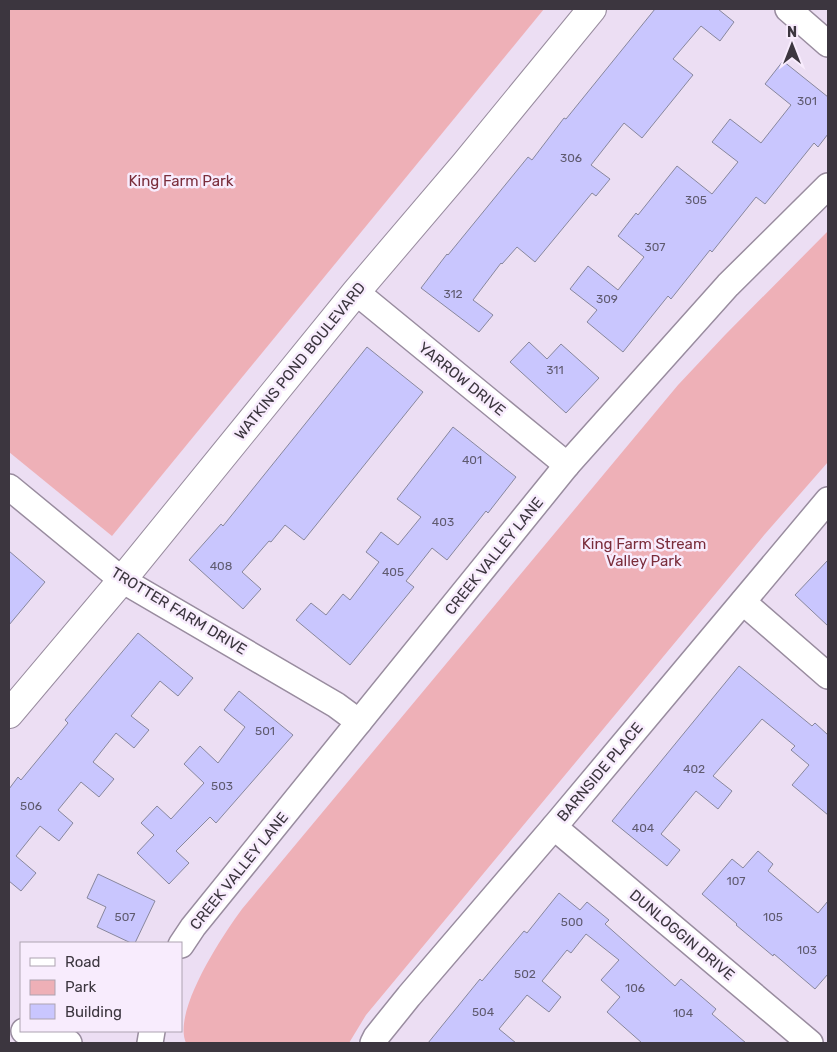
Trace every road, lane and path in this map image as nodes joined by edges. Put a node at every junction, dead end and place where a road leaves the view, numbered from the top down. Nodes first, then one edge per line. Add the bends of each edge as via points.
1 (592, 9) edge
2 (788, 9) edge
3 (828, 44) edge
4 (828, 186) edge
5 (356, 292) junction
6 (567, 465) junction
7 (9, 487) edge
8 (828, 500) edge
9 (122, 580) junction
10 (743, 602) junction
11 (828, 676) edge
12 (9, 714) edge
13 (360, 722) junction
14 (554, 827) junction
15 (182, 944) edge
16 (30, 1032) edge
17 (69, 1043) edge
18 (373, 1043) edge
19 (810, 1043) edge

1 - 5 street, WATKINS POND BOULEVARD
2 - 3 street
4 - 6 street, CREEK VALLEY LANE via 728,285
5 - 6 street, YARROW DRIVE
5 - 9 street, WATKINS POND BOULEVARD
6 - 13 street, CREEK VALLEY LANE
7 - 9 street, TROTTER FARM DRIVE
8 - 10 street, BARNSIDE PLACE
9 - 12 street, WATKINS POND BOULEVARD
9 - 13 street, TROTTER FARM DRIVE
10 - 11 street
10 - 14 street, BARNSIDE PLACE
13 - 15 street, CREEK VALLEY LANE
14 - 18 street, BARNSIDE PLACE via 408,996
14 - 19 street, DUNLOGGIN DRIVE
16 - 17 street

